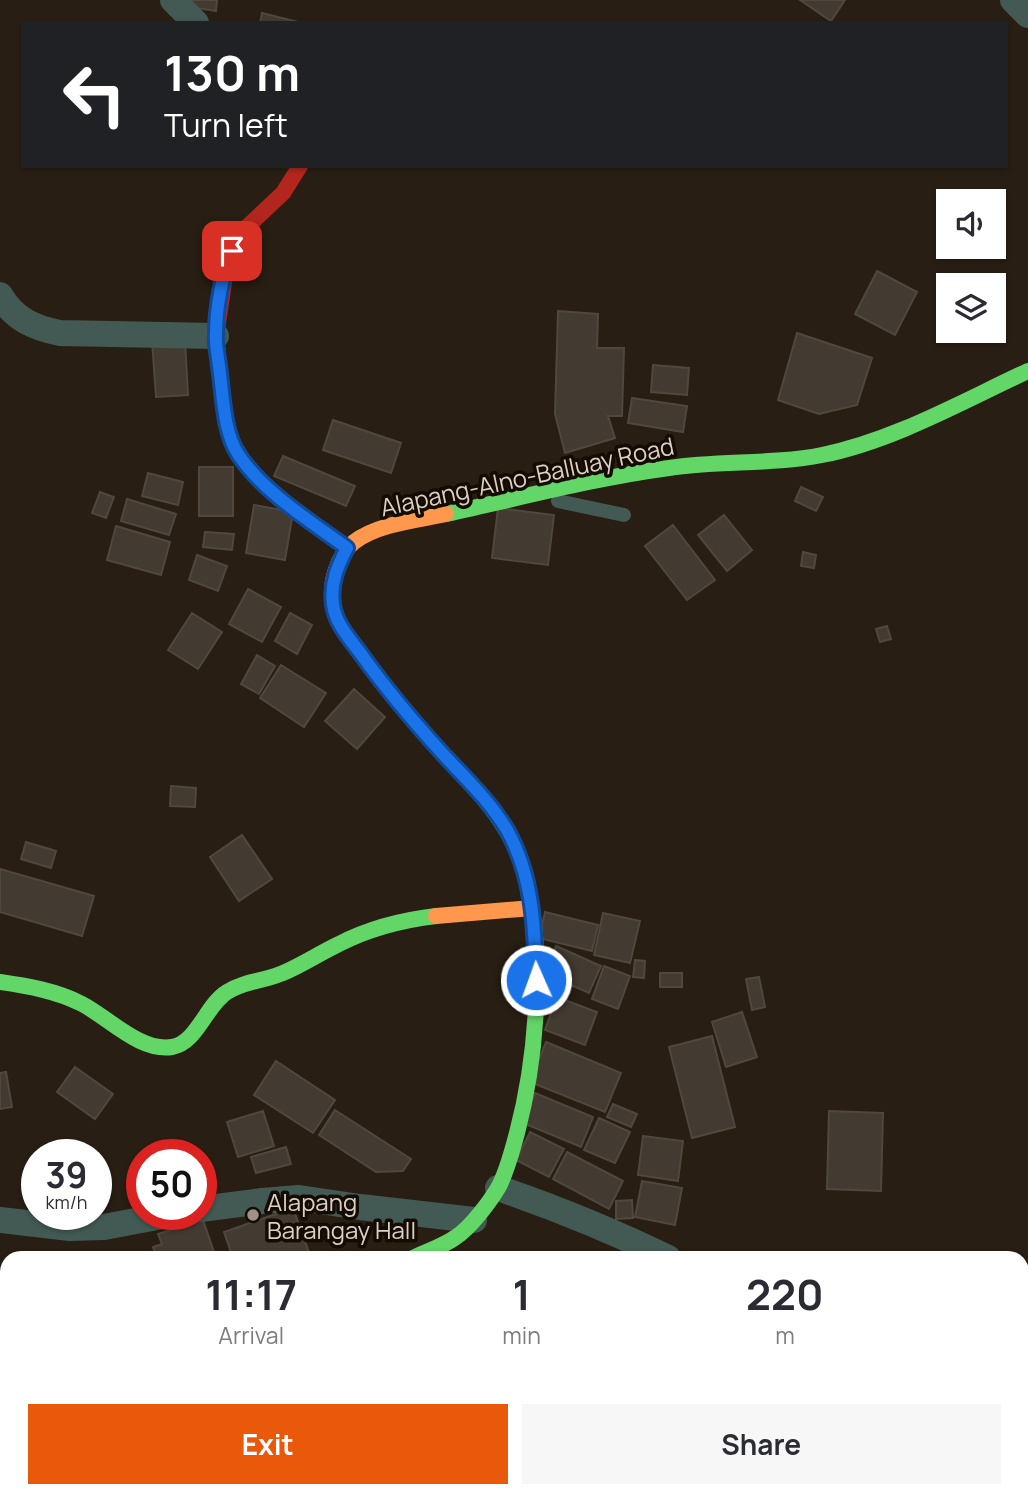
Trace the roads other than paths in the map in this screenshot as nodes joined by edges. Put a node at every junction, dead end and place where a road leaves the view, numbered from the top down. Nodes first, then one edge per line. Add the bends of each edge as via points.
1 (173, 0) edge
2 (1013, 0) edge
3 (1028, 15) edge
4 (194, 21) edge
5 (299, 168) edge
6 (0, 295) edge
7 (215, 336) junction
8 (1028, 371) edge
9 (522, 496) junction
10 (624, 515) dead end
11 (347, 548) junction
12 (532, 908) junction
13 (0, 982) edge
14 (498, 1188) junction
15 (217, 1207) edge
16 (0, 1220) edge
17 (474, 1220) junction
18 (126, 1223) edge
19 (428, 1251) edge
20 (654, 1251) edge

1 - 4 street
2 - 3 street
5 - 7 main road via 232,251 223,277
6 - 7 street via 19,317 41,330
7 - 11 main road via 229,434 237,452 290,506
8 - 9 main road, Alapang-Alno-Balluay Road via 914,424 822,455 673,467
9 - 10 lane
9 - 11 main road, Alapang-Alno-Balluay Road via 391,526
11 - 12 main road via 333,584 333,605 342,628 401,708 482,795 507,831 523,866
12 - 13 main road via 430,916 358,936 282,973 225,993 193,1033 173,1047 142,1041 80,1003 51,992
12 - 14 main road via 537,1004 532,1048 523,1110
14 - 17 main road
14 - 20 street
15 - 17 street via 299,1198
16 - 18 street via 70,1228
17 - 19 main road via 457,1237

